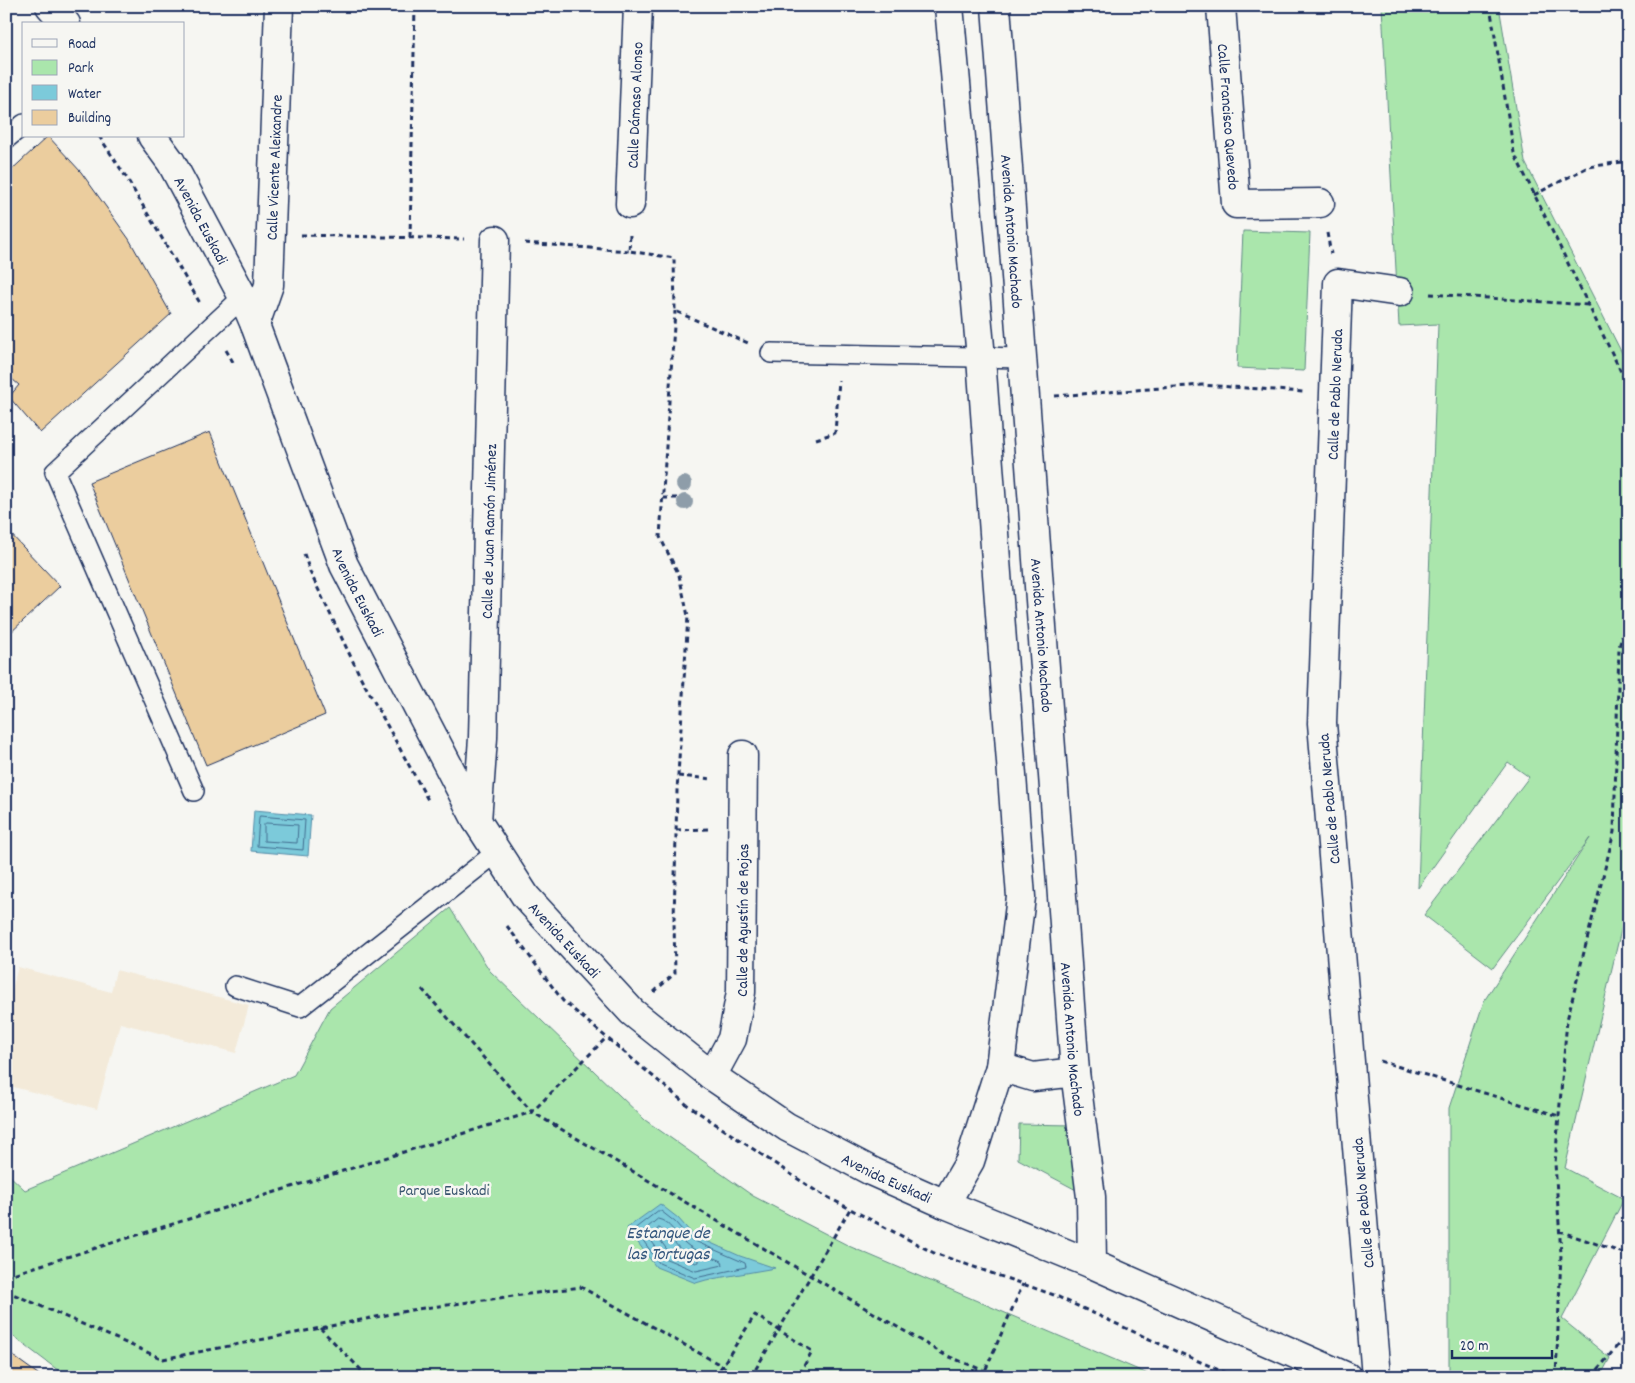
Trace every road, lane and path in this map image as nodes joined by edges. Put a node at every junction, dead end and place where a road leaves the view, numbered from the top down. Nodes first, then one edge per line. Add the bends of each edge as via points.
1 (50, 6) edge
2 (279, 6) edge
3 (415, 6) edge
4 (638, 6) edge
5 (950, 6) edge
6 (996, 6) edge
7 (1221, 6) edge
8 (1490, 6) edge
9 (64, 22) edge
10 (22, 126) edge
11 (100, 138) edge
12 (153, 138) edge
13 (6, 140) edge
14 (1629, 161) edge
15 (1534, 195) junction
16 (1320, 203) joint
17 (630, 204) joint
18 (271, 235) junction
19 (410, 237) junction
20 (495, 240) junction
21 (629, 251) junction
22 (1338, 284) junction
23 (1400, 292) joint
24 (243, 297) junction
25 (1589, 306) junction
26 (675, 311) junction
27 (213, 325) junction
28 (255, 326) junction
29 (771, 353) joint
30 (841, 354) junction
31 (981, 358) junction
32 (1022, 358) junction
33 (237, 368) dead end
34 (1629, 388) edge
35 (1334, 394) junction
36 (1025, 398) junction
37 (816, 439) dead end
38 (663, 498) junction
39 (678, 498) dead end
40 (304, 553) dead end
41 (1629, 614) edge
42 (743, 755) dead end
43 (194, 791) dead end
44 (429, 801) dead end
45 (477, 821) junction
46 (497, 852) junction
47 (502, 920) dead end
48 (235, 986) dead end
49 (422, 989) dead end
50 (632, 1012) junction
51 (606, 1038) junction
52 (1349, 1051) junction
53 (1000, 1067) junction
54 (1075, 1072) junction
55 (712, 1076) junction
56 (532, 1112) junction
57 (1559, 1116) junction
58 (945, 1204) junction
59 (850, 1209) junction
60 (1560, 1231) junction
61 (1629, 1254) edge
62 (1092, 1264) junction
63 (6, 1276) edge
64 (810, 1276) junction
65 (1023, 1284) junction
66 (6, 1290) edge
67 (319, 1328) junction
68 (778, 1330) junction
69 (1629, 1331) edge
70 (723, 1366) junction
71 (985, 1371) junction
72 (368, 1377) edge
73 (716, 1377) edge
74 (742, 1377) edge
75 (751, 1377) edge
76 (798, 1377) edge
77 (981, 1377) edge
78 (1000, 1377) edge
79 (1235, 1377) edge
80 (1347, 1377) edge
81 (1376, 1377) edge
82 (1556, 1377) edge
83 (1592, 1377) edge

1 - 9 street
2 - 18 street, Calle Vicente Aleixandre
3 - 19 path
4 - 17 street, Calle Dámaso Alonso
5 - 31 street
6 - 32 street, Avenida Antonio Machado
7 - 16 street, Calle Francisco Quevedo via 1236,204
8 - 15 path via 1514,153
10 - 13 lane
11 - 27 path
12 - 24 street, Avenida Euskadi via 171,162
14 - 15 path via 1588,167
15 - 25 path
16 - 22 path
17 - 21 path
18 - 19 path
18 - 28 street, Calle Vicente Aleixandre via 269,286
19 - 20 path
20 - 21 path
20 - 45 street, Calle de Juan Ramón Jiménez via 484,738
21 - 26 path via 674,258
22 - 23 street
22 - 35 street, Calle de Pablo Neruda
23 - 25 path
24 - 27 lane
24 - 28 street, Avenida Euskadi
25 - 34 path
26 - 29 path
26 - 38 path
27 - 33 path
27 - 43 lane via 55,472
28 - 45 street, Avenida Euskadi via 344,565
29 - 30 lane
30 - 31 lane
30 - 37 path via 835,433
31 - 32 lane
31 - 53 street via 1021,897
32 - 36 street, Avenida Antonio Machado
35 - 36 path via 1202,385
35 - 52 street, Calle de Pablo Neruda via 1322,724
36 - 54 street, Avenida Antonio Machado
38 - 39 path
38 - 50 path via 660,537 679,575 688,616 677,791 675,973
40 - 44 path via 360,676
41 - 57 path via 1619,647 1614,832 1567,1020
42 - 55 street, Calle de Agustín de Rojas via 741,992 732,1039
45 - 46 street, Avenida Euskadi
46 - 48 lane via 300,1007
46 - 50 street, Avenida Euskadi via 526,897
47 - 51 path via 563,1002
49 - 56 path
50 - 51 path
50 - 55 street, Avenida Euskadi
51 - 56 path
51 - 59 path via 686,1104 816,1191
52 - 57 path
52 - 81 street, Calle de Pablo Neruda
53 - 54 street via 1033,1078
53 - 58 street via 970,1161
54 - 62 street, Avenida Antonio Machado via 1091,1197
55 - 58 street, Avenida Euskadi via 787,1127 873,1172
56 - 63 path
56 - 64 path
57 - 60 path via 1555,1163
58 - 62 street, Avenida Euskadi
59 - 64 path
59 - 65 path via 934,1253
60 - 61 path
60 - 82 path
62 - 80 street, Avenida Euskadi
64 - 68 path
64 - 71 path via 945,1355
65 - 71 path
65 - 79 path
66 - 67 path via 163,1359
67 - 70 path via 417,1309 581,1287
67 - 72 path
68 - 70 path via 755,1315
68 - 75 path
68 - 76 path via 812,1351
69 - 83 path
70 - 73 path
70 - 74 path
71 - 77 path
71 - 78 path

